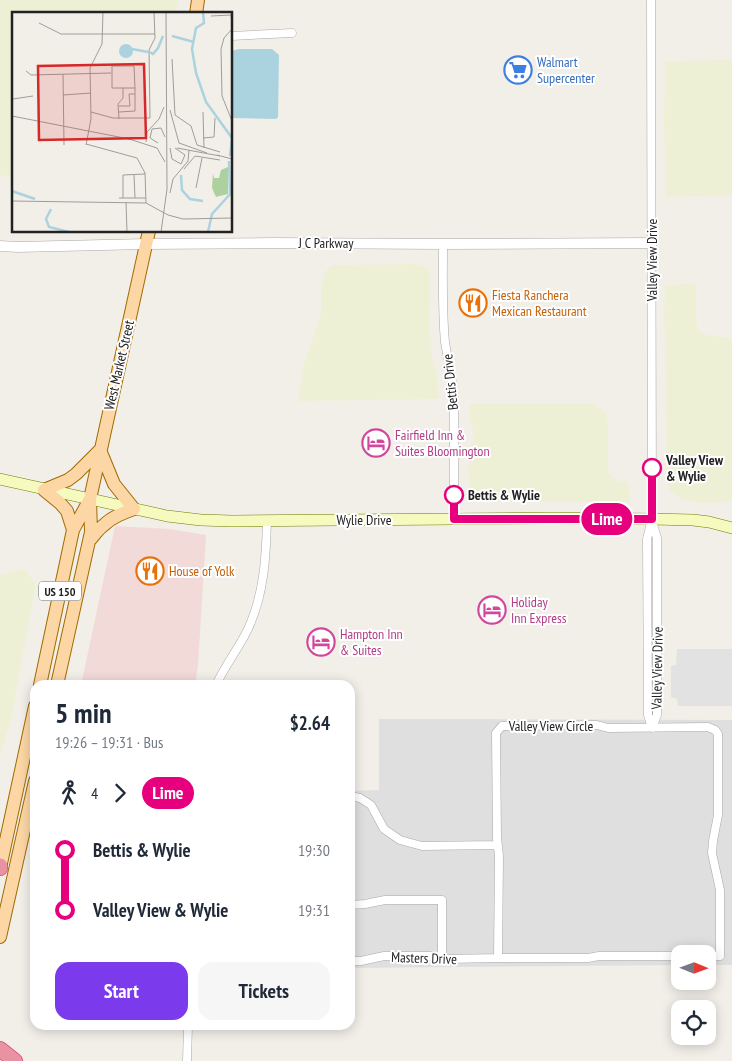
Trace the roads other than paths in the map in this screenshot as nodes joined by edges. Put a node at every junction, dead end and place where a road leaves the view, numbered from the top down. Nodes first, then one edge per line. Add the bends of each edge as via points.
1 (650, 0) edge
2 (292, 33) dead end
3 (232, 36) edge
4 (147, 238) edge
5 (652, 243) junction
6 (443, 244) junction
7 (0, 246) edge
8 (100, 450) junction
9 (0, 480) edge
10 (44, 490) junction
11 (90, 500) junction
12 (134, 509) junction
13 (454, 519) junction
14 (652, 519) junction
15 (267, 520) junction
16 (732, 528) edge
17 (73, 530) junction
18 (89, 541) junction
19 (41, 680) edge
20 (58, 680) edge
21 (219, 680) edge
22 (652, 728) junction
23 (30, 729) edge
24 (355, 797) edge
25 (30, 804) edge
26 (498, 845) junction
27 (0, 867) edge
28 (355, 905) edge
29 (0, 937) edge
30 (671, 956) edge
31 (716, 956) edge
32 (442, 958) junction
33 (498, 958) junction
34 (355, 961) edge
35 (188, 1030) edge
36 (0, 1050) edge
37 (0, 1059) edge
38 (10, 1061) edge
39 (15, 1061) edge
40 (187, 1061) edge

1 - 5 street, Valley View Drive
2 - 3 street
4 - 6 street, J C Parkway
4 - 7 street, J C Parkway
4 - 8 main road, West Market Street / US 150
5 - 6 street, J C Parkway
5 - 14 street, Valley View Drive
6 - 13 street, Bettis Drive via 445,342 454,396
8 - 10 main road via 68,480
8 - 11 main road, West Market Street / US 150
8 - 12 main road via 114,484
9 - 10 main road, Wylie Drive
10 - 11 main road, Wylie Drive
10 - 17 main road via 67,511
11 - 12 main road, Wylie Drive
11 - 17 main road, West Market Street / US 150
11 - 18 main road, West Market Street / US 150
12 - 15 main road, Wylie Drive via 190,519
12 - 18 main road via 110,520
13 - 14 main road, Wylie Drive
13 - 15 main road, Wylie Drive
14 - 16 main road, Wylie Drive via 692,520
14 - 22 street, Valley View Drive via 647,539 648,715
15 - 21 street via 262,584 253,615
17 - 19 main road, West Market Street / US 150
18 - 20 main road, West Market Street / US 150
22 - 26 street, Valley View Circle via 502,726 496,733
22 - 31 street, Valley View Circle via 708,728 718,734 718,814 712,841 720,890 720,956
23 - 27 main road
24 - 26 street via 371,805 384,829 400,840 422,846
25 - 29 main road
26 - 33 street, Valley View Circle
28 - 32 street via 384,900 442,900
30 - 33 street
32 - 33 street, Masters Drive
32 - 34 street, Masters Drive via 384,956
35 - 40 street
36 - 39 highway
37 - 38 highway

